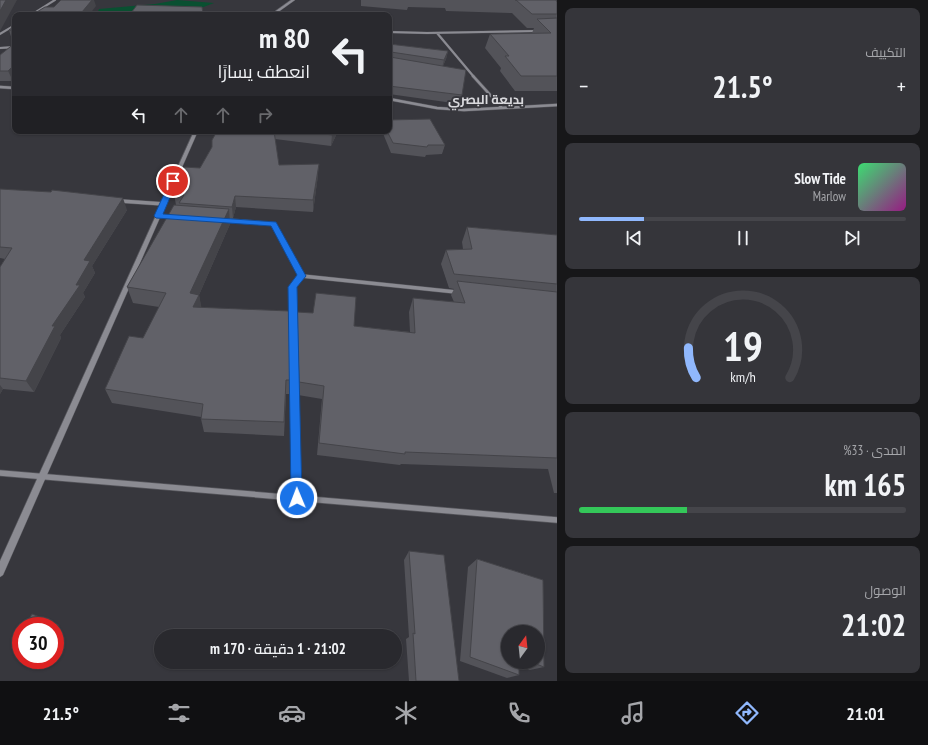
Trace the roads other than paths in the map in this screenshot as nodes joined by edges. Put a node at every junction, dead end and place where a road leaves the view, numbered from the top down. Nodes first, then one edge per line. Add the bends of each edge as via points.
1 (55, 0) edge
2 (293, 0) edge
3 (36, 12) edge
4 (276, 12) edge
5 (12, 27) edge
6 (541, 30) edge
7 (392, 32) edge
8 (437, 33) junction
9 (0, 34) edge
10 (12, 47) edge
11 (0, 48) edge
12 (4, 48) junction
13 (0, 52) edge
14 (463, 72) edge
15 (469, 72) junction
16 (0, 87) edge
17 (12, 88) edge
18 (392, 100) edge
19 (557, 105) edge
20 (502, 108) junction
21 (195, 134) edge
22 (117, 201) edge
23 (164, 204) junction
24 (158, 216) junction
25 (173, 217) edge
26 (220, 220) edge
27 (302, 276) junction
28 (464, 293) edge
29 (0, 473) edge
30 (42, 478) junction
31 (297, 498) junction
32 (557, 520) edge
33 (0, 572) edge

1 - 3 street
2 - 4 street
5 - 9 street
6 - 8 street
7 - 8 street
8 - 15 street
10 - 12 street
11 - 12 street
12 - 13 street
14 - 15 street
15 - 20 street
16 - 17 street
18 - 20 street via 457,110
19 - 20 street
21 - 23 street
22 - 23 street
23 - 24 street
24 - 25 street
24 - 30 street
26 - 27 street via 273,224
27 - 28 street
27 - 31 street via 292,287
29 - 30 street
30 - 31 street
30 - 33 street
31 - 32 street

